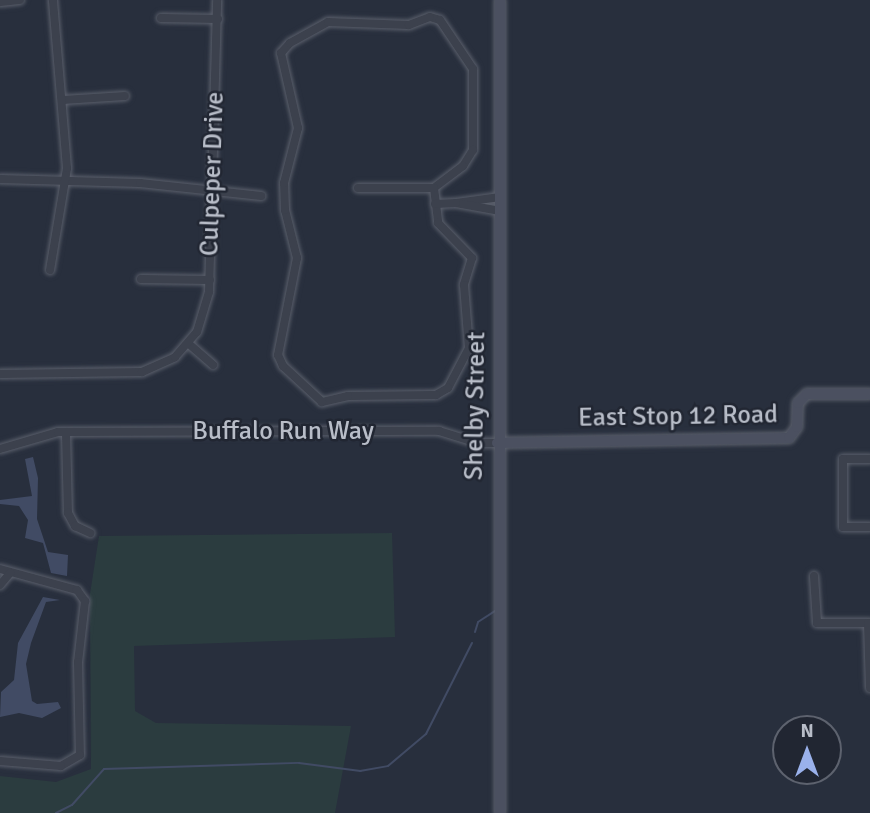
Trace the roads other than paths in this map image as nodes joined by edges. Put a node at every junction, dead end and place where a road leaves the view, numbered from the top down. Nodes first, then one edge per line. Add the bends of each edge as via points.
1 (20, 0) edge
2 (53, 0) edge
3 (217, 0) edge
4 (500, 0) edge
5 (0, 2) edge
6 (161, 18) dead end
7 (218, 19) junction
8 (125, 96) dead end
9 (63, 100) junction
10 (0, 179) edge
11 (66, 180) junction
12 (358, 188) dead end
13 (434, 188) junction
14 (212, 192) junction
15 (261, 195) dead end
16 (500, 197) junction
17 (456, 203) junction
18 (435, 204) junction
19 (500, 211) junction
20 (50, 270) dead end
21 (141, 278) dead end
22 (209, 280) junction
23 (189, 344) junction
24 (213, 365) dead end
25 (0, 374) edge
26 (870, 394) edge
27 (66, 433) junction
28 (497, 443) junction
29 (0, 449) edge
30 (870, 459) edge
31 (870, 527) edge
32 (90, 533) dead end
33 (0, 569) edge
34 (10, 573) junction
35 (814, 576) dead end
36 (0, 585) edge
37 (869, 623) edge
38 (870, 688) edge
39 (0, 761) edge
40 (499, 813) edge

1 - 5 street
2 - 9 street
3 - 7 street, Culpeper Drive
4 - 16 street, Shelby Street
6 - 7 street
7 - 14 street, Culpeper Drive
8 - 9 street
9 - 11 street
10 - 11 street
11 - 14 street
11 - 20 street
12 - 13 street
13 - 18 street
13 - 18 street via 463,166 474,147 473,70 435,17 409,25 349,26 331,21 288,45 281,62 298,128 284,181 285,210 297,258 278,355 298,381 324,402 348,396 436,395 455,374 469,347 464,285 472,258 438,223
14 - 15 street
14 - 22 street, Culpeper Drive
16 - 17 street
16 - 19 street, Shelby Street
17 - 18 street
17 - 19 street
19 - 28 street, Shelby Street
21 - 22 street
22 - 23 street, Culpeper Drive via 204,318
23 - 24 street
23 - 25 street via 170,360 142,372
26 - 28 street, East Stop 12 Road via 807,394 798,403 797,426 789,438
27 - 28 street, Buffalo Run Way via 439,431 478,443
27 - 29 street, Buffalo Run Way via 47,434
27 - 32 street via 68,513 75,526
28 - 40 street, Shelby Street
30 - 31 street via 843,459 843,527
33 - 34 street
34 - 36 street
34 - 39 street via 75,590 83,597 78,662 83,743 80,755 61,766
35 - 37 street via 817,623
37 - 38 street

